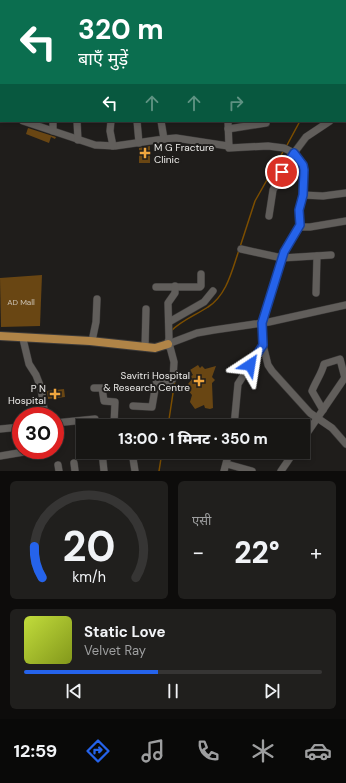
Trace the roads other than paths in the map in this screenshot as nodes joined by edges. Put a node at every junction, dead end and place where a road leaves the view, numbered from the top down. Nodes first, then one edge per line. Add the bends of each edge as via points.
1 (53, 122) edge
2 (77, 122) edge
3 (111, 122) edge
4 (137, 122) edge
5 (161, 122) edge
6 (228, 122) edge
7 (328, 122) edge
8 (37, 123) edge
9 (266, 123) dead end
10 (228, 130) junction
11 (53, 131) junction
12 (164, 139) junction
13 (78, 140) junction
14 (139, 143) junction
15 (113, 146) junction
16 (228, 146) junction
17 (294, 153) junction
18 (346, 194) edge
19 (303, 195) junction
20 (269, 216) dead end
21 (346, 221) edge
22 (300, 227) junction
23 (240, 249) dead end
24 (331, 255) dead end
25 (317, 256) junction
26 (282, 258) junction
27 (201, 274) dead end
28 (175, 286) junction
29 (156, 287) dead end
30 (213, 291) dead end
31 (316, 293) dead end
32 (97, 299) dead end
33 (346, 305) edge
34 (146, 309) dead end
35 (169, 322) junction
36 (262, 323) junction
37 (0, 336) edge
38 (23, 339) junction
39 (92, 341) junction
40 (168, 344) junction
41 (263, 345) junction
42 (145, 347) junction
43 (346, 377) edge
44 (94, 388) dead end
45 (133, 406) dead end
46 (44, 407) edge
47 (323, 410) junction
48 (114, 419) edge
49 (235, 419) edge
50 (317, 419) junction
51 (76, 421) edge
52 (64, 422) edge
53 (12, 428) edge
54 (0, 429) edge
55 (310, 429) edge
56 (346, 444) edge
57 (12, 454) edge
58 (0, 456) edge
59 (103, 459) edge
60 (133, 459) edge
61 (289, 459) edge
62 (74, 463) dead end
63 (226, 467) edge
64 (75, 471) edge
65 (104, 471) edge
66 (135, 471) edge
67 (252, 471) edge
68 (281, 471) edge

1 - 11 street
2 - 13 street
3 - 15 street
4 - 14 street
5 - 12 street
6 - 10 street
7 - 17 street via 306,137
8 - 11 street
9 - 10 street
10 - 16 street
11 - 13 street
12 - 14 street
12 - 16 street via 176,138
13 - 15 street via 94,145
14 - 15 street
16 - 17 street via 232,149 268,146 285,148
17 - 19 street via 304,167
17 - 20 street via 273,190
18 - 19 street
19 - 22 street via 299,210
21 - 22 street
22 - 26 street via 286,246
23 - 26 street
24 - 25 street
25 - 26 street
25 - 31 street
26 - 36 street
27 - 28 street via 200,287
28 - 29 street
28 - 35 street via 175,293 168,302
30 - 35 street via 204,302
32 - 39 street
33 - 36 street
34 - 42 street
35 - 40 street
36 - 40 street via 197,333
36 - 41 street
37 - 38 main road
38 - 39 main road
38 - 46 street via 29,364 41,388
39 - 42 main road
40 - 42 main road via 155,348
40 - 45 street via 174,357 173,379 170,382 160,381 156,384 152,407
41 - 49 street via 238,384
41 - 50 street via 272,371
43 - 47 street
43 - 47 street via 340,359 324,364 312,391
44 - 48 street via 102,388 104,401 115,402
47 - 50 street
50 - 55 street
50 - 56 street via 332,428
51 - 52 street
53 - 54 street
57 - 58 street
59 - 65 street
60 - 66 street
61 - 68 street
62 - 64 street
63 - 67 street

